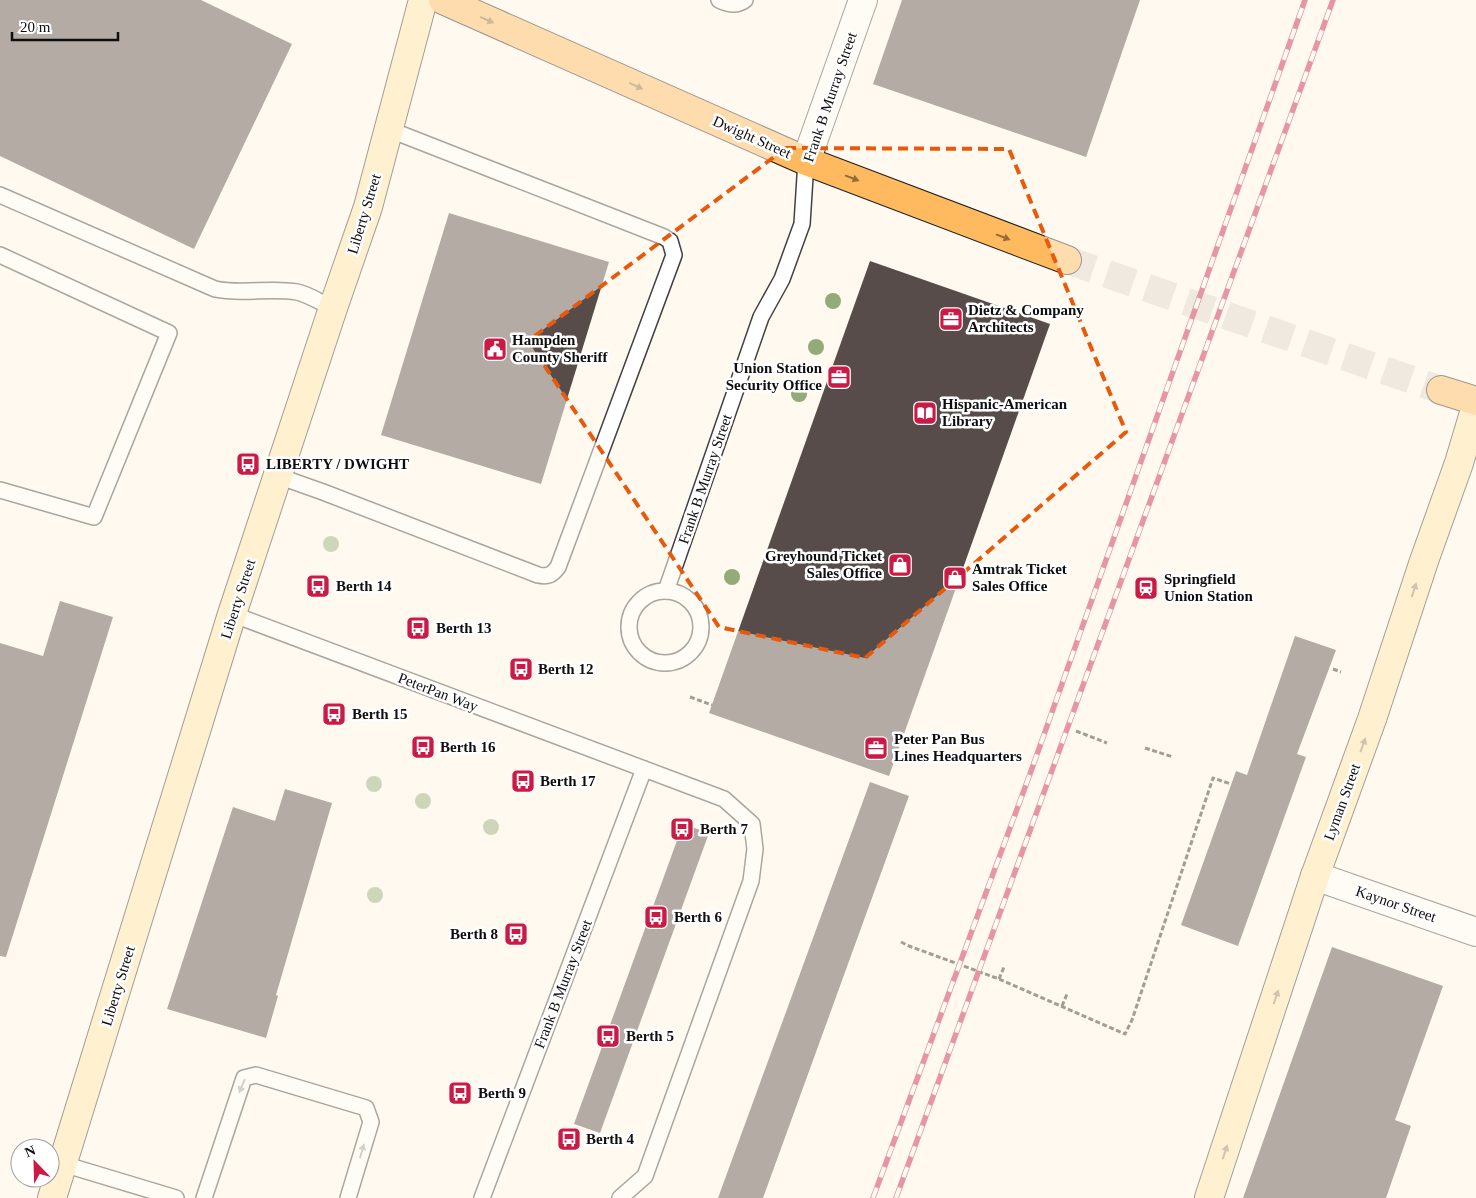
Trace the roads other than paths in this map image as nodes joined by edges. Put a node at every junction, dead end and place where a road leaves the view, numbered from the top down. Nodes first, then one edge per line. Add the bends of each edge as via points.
1 (423, 0) edge
2 (443, 0) edge
3 (718, 0) edge
4 (745, 0) edge
5 (863, 0) edge
6 (388, 130) junction
7 (806, 161) junction
8 (0, 195) edge
9 (0, 255) edge
10 (1067, 260) tunnel mouth
11 (332, 308) junction
12 (1440, 390) tunnel mouth
13 (1476, 401) edge
14 (1476, 406) edge
15 (278, 476) junction
16 (0, 490) edge
17 (666, 591) junction
18 (232, 614) junction
19 (644, 770) junction
20 (1316, 876) junction
21 (1476, 932) edge
22 (63, 1164) junction
23 (52, 1198) edge
24 (176, 1198) edge
25 (204, 1198) edge
26 (348, 1198) edge
27 (482, 1198) edge
28 (620, 1198) edge
29 (1209, 1198) edge

1 - 6 main road, Liberty Street
2 -> 7 main road, Dwight Street
3 - 4 lane via 735,4
5 - 7 street, Frank B Murray Street
6 - 11 main road, Liberty Street via 368,207
6 - 15 lane via 664,236 670,241 674,255 562,558 552,575 538,575
7 -> 10 main road, Dwight Street
7 - 17 lane, Frank B Murray Street via 802,224 782,279 761,317
8 - 11 lane via 215,289 298,292
9 - 16 lane via 168,334 94,517
11 - 15 main road, Liberty Street
12 - 13 main road
20 -> 14 main road, Lyman Street
15 - 18 main road, Liberty Street
17 - 17 lane via 654,592 635,606 629,629 638,651 660,662 683,658 699,640 701,629 700,617 688,598
18 - 19 lane, PeterPan Way
18 - 22 main road, Liberty Street
19 - 27 lane, Frank B Murray Street
19 - 28 lane, PeterPan Way via 724,799 752,824 756,849 750,881 645,1176
20 - 21 street, Kaynor Street
29 -> 20 main road, Lyman Street
22 - 23 main road, Liberty Street
22 - 24 lane
26 -> 25 lane via 371,1122 366,1108 256,1075 244,1078

